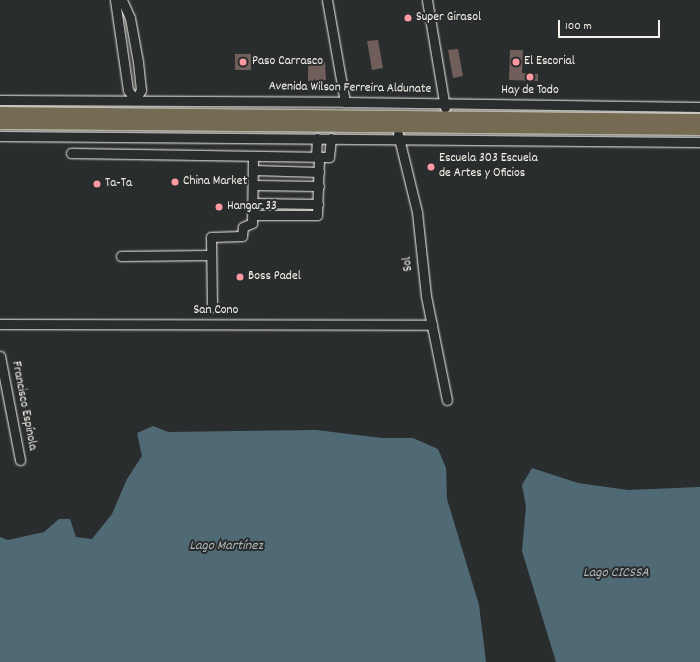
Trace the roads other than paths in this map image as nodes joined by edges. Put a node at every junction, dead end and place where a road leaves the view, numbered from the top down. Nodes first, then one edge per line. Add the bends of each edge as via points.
1 (115, 0) edge
2 (122, 0) edge
3 (327, 0) edge
4 (427, 0) edge
5 (0, 100) edge
6 (135, 100) junction
7 (345, 102) junction
8 (444, 104) junction
9 (700, 107) edge
10 (0, 113) edge
11 (137, 118) junction
12 (700, 120) edge
13 (447, 122) junction
14 (0, 123) edge
15 (397, 126) junction
16 (700, 129) edge
17 (0, 136) edge
18 (140, 136) junction
19 (203, 138) junction
20 (317, 138) junction
21 (331, 138) junction
22 (399, 139) junction
23 (450, 139) junction
24 (700, 142) edge
25 (71, 153) dead end
26 (204, 155) junction
27 (253, 156) junction
28 (318, 157) junction
29 (253, 170) junction
30 (319, 172) junction
31 (253, 185) junction
32 (319, 186) junction
33 (253, 202) junction
34 (318, 204) junction
35 (253, 215) junction
36 (211, 255) junction
37 (121, 256) dead end
38 (212, 306) dead end
39 (0, 324) edge
40 (432, 325) junction
41 (0, 356) edge
42 (447, 400) dead end
43 (10, 407) junction
44 (0, 409) edge
45 (20, 460) dead end

1 - 6 street via 128,90
2 - 6 street via 130,18 138,62 141,90
3 - 7 street
4 - 8 street
5 - 6 street, Avenida Wilson Ferreira Aldunate
6 - 7 street, Avenida Wilson Ferreira Aldunate
6 - 11 street
7 - 8 street, Avenida Wilson Ferreira Aldunate
8 - 9 street, Avenida Wilson Ferreira Aldunate
8 - 13 street
10 - 11 main road, Avenida Wilson Ferreira Aldunate
11 - 13 main road, Avenida Wilson Ferreira Aldunate
11 - 14 main road, Avenida Wilson Ferreira Aldunate
11 - 15 main road, Avenida Wilson Ferreira Aldunate
11 - 18 street
12 - 13 main road, Avenida Wilson Ferreira Aldunate
13 - 15 main road, Avenida Wilson Ferreira Aldunate
13 - 16 main road, Avenida Wilson Ferreira Aldunate
13 - 23 street
15 - 22 street, Sol
17 - 18 street
18 - 19 street
19 - 20 street
19 - 26 street
20 - 21 street
20 - 28 street
21 - 22 street
21 - 28 street via 331,156
22 - 23 street
22 - 40 street, Sol via 417,212 426,296
23 - 24 street
25 - 26 street
26 - 27 street
27 - 28 street
27 - 29 street
28 - 30 street
29 - 30 street
29 - 31 street
30 - 32 street
31 - 32 street
31 - 33 street
32 - 34 street
33 - 34 street
33 - 35 street
34 - 35 street via 317,216
35 - 36 street via 250,225 244,227 242,236 211,237
36 - 37 street
36 - 38 street
39 - 40 street, San Cono
40 - 42 street, Sol
41 - 43 street, Francisco Espínola
43 - 44 street
43 - 45 street, Francisco Espínola

